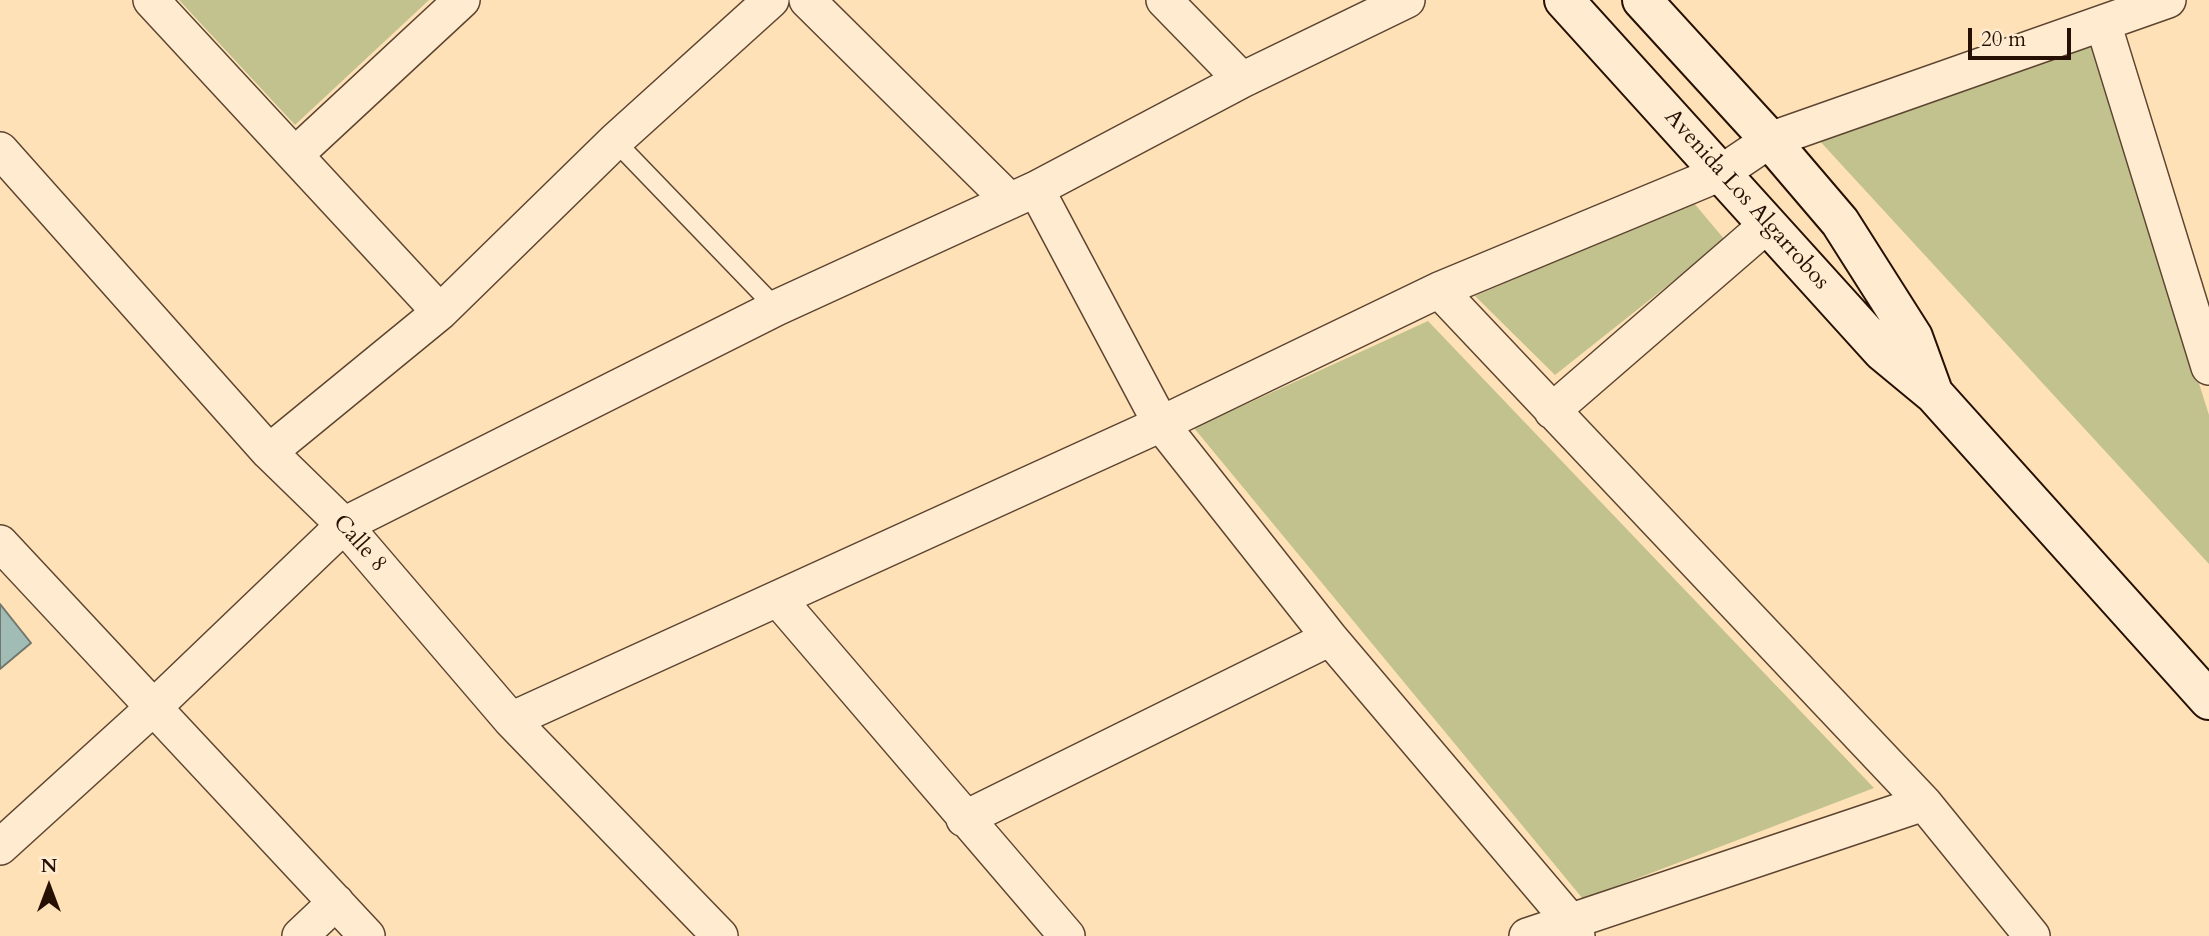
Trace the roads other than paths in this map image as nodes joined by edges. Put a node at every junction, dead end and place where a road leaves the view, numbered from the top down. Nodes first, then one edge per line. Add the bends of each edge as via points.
1 (151, 0) edge
2 (461, 0) edge
3 (771, 0) edge
4 (807, 0) edge
5 (1164, 0) edge
6 (1408, 0) edge
7 (1564, 0) edge
8 (1642, 0) edge
9 (2168, 0) edge
10 (2103, 23) junction
11 (1242, 80) junction
12 (1770, 140) junction
13 (615, 141) junction
14 (0, 150) edge
15 (295, 155) junction
16 (1721, 173) junction
17 (1023, 195) junction
18 (1768, 224) junction
19 (1439, 290) junction
20 (776, 308) junction
21 (440, 312) junction
22 (2209, 367) edge
23 (1934, 394) junction
24 (1552, 411) junction
25 (1161, 424) junction
26 (269, 452) junction
27 (344, 525) junction
28 (0, 543) edge
29 (778, 598) junction
30 (1330, 638) junction
31 (2209, 700) edge
32 (153, 708) junction
33 (511, 720) junction
34 (1924, 803) junction
35 (964, 819) junction
36 (0, 847) edge
37 (336, 902) junction
38 (1574, 929) edge
39 (300, 936) edge
40 (367, 936) edge
41 (720, 936) edge
42 (1067, 936) edge
43 (1527, 936) edge
44 (2032, 936) edge

1 - 15 street
2 - 15 street
3 - 13 street
4 - 17 street
5 - 11 street
6 - 11 street
7 - 16 street, Avenida Los Algarrobos
8 - 12 street, Avenida Los Algarrobos
9 - 10 street
10 - 12 street
10 - 22 street
11 - 17 street
12 - 16 street
12 - 23 street, Avenida Los Algarrobos via 1839,222 1885,290 1913,337
13 - 20 lane
13 - 21 street
14 - 26 street, Calle 8
15 - 21 street
16 - 18 street, Avenida Los Algarrobos
16 - 19 street
17 - 20 street
17 - 25 street
18 - 23 street, Avenida Los Algarrobos via 1882,351
18 - 24 street
19 - 24 street
19 - 25 street
20 - 27 street
21 - 26 street
23 - 31 street, Avenida Los Algarrobos
24 - 34 street
25 - 29 street
25 - 30 street
26 - 27 street, Calle 8
27 - 32 street
27 - 33 street, Calle 8
28 - 32 street
29 - 33 street
29 - 35 street
30 - 35 street
30 - 38 street
32 - 36 street
32 - 37 street
33 - 41 street, Calle 8
34 - 38 street
34 - 44 street
35 - 42 street
37 - 39 street
37 - 40 street
38 - 43 street

